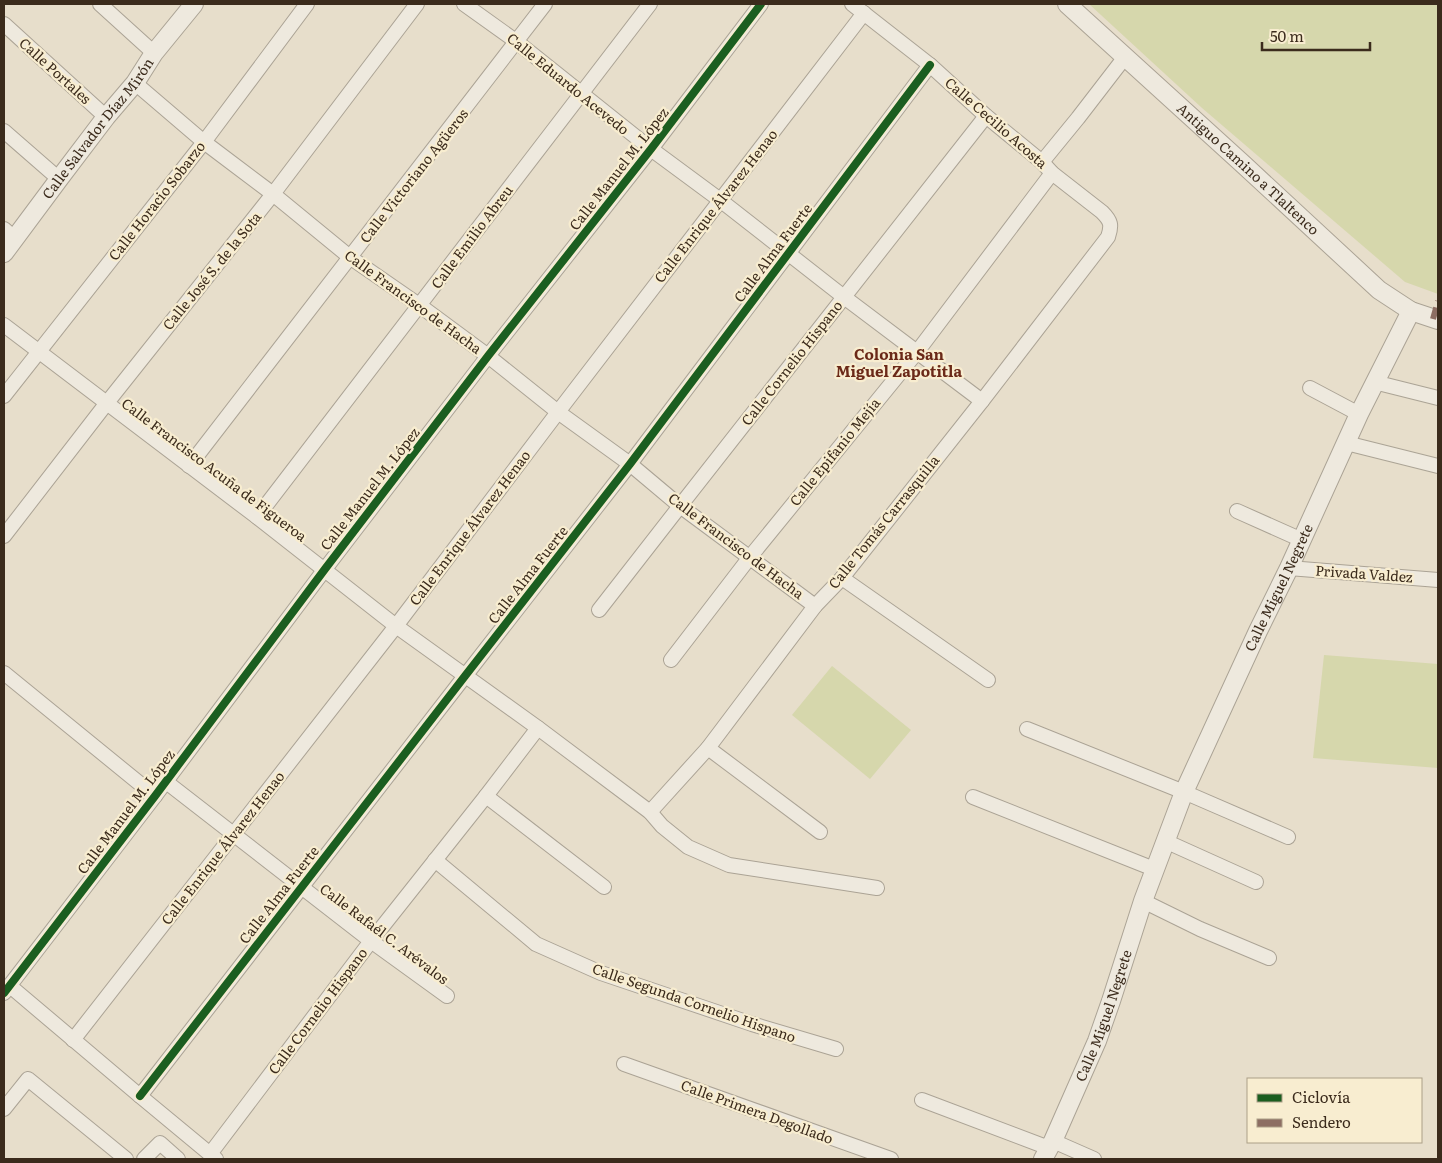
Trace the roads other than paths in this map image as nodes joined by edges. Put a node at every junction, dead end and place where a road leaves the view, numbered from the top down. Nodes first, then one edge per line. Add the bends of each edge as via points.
1 (100, 4) edge
2 (194, 4) edge
3 (307, 4) edge
4 (417, 4) edge
5 (464, 4) edge
6 (545, 4) edge
7 (650, 4) edge
8 (761, 4) edge
9 (852, 4) edge
10 (1067, 4) edge
11 (864, 13) junction
12 (4, 24) edge
13 (517, 42) junction
14 (154, 54) junction
15 (1125, 57) junction
16 (930, 65) junction
17 (135, 83) junction
18 (581, 95) junction
19 (986, 116) junction
20 (106, 117) junction
21 (4, 131) edge
22 (204, 142) junction
23 (651, 150) junction
24 (1042, 162) junction
25 (1052, 173) junction
26 (58, 179) junction
27 (273, 194) junction
28 (720, 200) junction
29 (1112, 227) joint
30 (9, 234) edge
31 (788, 253) junction
32 (4, 254) edge
33 (350, 258) junction
34 (844, 297) junction
35 (419, 305) junction
36 (1411, 311) junction
37 (1438, 320) edge
38 (4, 325) edge
39 (37, 352) junction
40 (917, 352) junction
41 (488, 356) junction
42 (1374, 382) junction
43 (1310, 388) dead end
44 (4, 396) edge
45 (1438, 398) edge
46 (982, 401) junction
47 (106, 404) junction
48 (558, 412) junction
49 (1359, 414) junction
50 (1346, 443) junction
51 (630, 464) junction
52 (189, 466) junction
53 (1438, 466) edge
54 (680, 506) junction
55 (1237, 512) dead end
56 (257, 517) junction
57 (4, 536) edge
58 (1302, 540) junction
59 (750, 557) junction
60 (1290, 568) junction
61 (325, 570) junction
62 (842, 578) junction
63 (1438, 580) edge
64 (815, 606) junction
65 (600, 610) dead end
66 (396, 626) junction
67 (671, 660) dead end
68 (4, 673) edge
69 (465, 676) junction
70 (988, 680) dead end
71 (538, 728) junction
72 (1027, 729) dead end
73 (708, 748) junction
74 (165, 781) junction
75 (1184, 792) junction
76 (155, 796) junction
77 (486, 796) junction
78 (973, 797) dead end
79 (650, 812) junction
80 (820, 832) dead end
81 (234, 834) junction
82 (1288, 837) dead end
83 (1165, 841) junction
84 (435, 860) junction
85 (1154, 869) junction
86 (1256, 882) dead end
87 (301, 887) junction
88 (604, 888) dead end
89 (876, 888) dead end
90 (1143, 900) junction
91 (371, 941) junction
92 (1269, 958) dead end
93 (7, 990) edge
94 (447, 996) dead end
95 (73, 1040) junction
96 (836, 1049) dead end
97 (624, 1064) dead end
98 (140, 1096) junction
99 (922, 1100) dead end
100 (4, 1109) edge
101 (1048, 1150) edge
102 (213, 1156) edge
103 (126, 1159) edge
104 (144, 1159) edge
105 (178, 1159) edge
106 (891, 1159) edge
107 (1094, 1159) edge

1 - 14 street
2 - 14 street, Calle Salvador Díaz Mirón
3 - 22 street, Calle Horacio Sobarzo
4 - 27 street, Calle José S. de la Sota
5 - 13 street, Calle Eduardo Acevedo
6 - 13 street, Calle Victoriano Agüeros
7 - 18 street, Calle Emilio Abreu
8 - 23 street, Calle Manuel M. López
9 - 11 street, Calle Cecilio Acosta
10 - 15 street, Antiguo Camino a Tlaltenco
11 - 16 street, Calle Cecilio Acosta
11 - 28 street, Calle Enrique Álvarez Henao
12 - 20 street, Calle Portales
13 - 18 street, Calle Eduardo Acevedo
13 - 33 street, Calle Victoriano Agüeros
14 - 17 street, Calle Salvador Díaz Mirón
15 - 24 street
15 - 36 street, Antiguo Camino a Tlaltenco via 1379,290
16 - 19 street, Calle Cecilio Acosta
16 - 31 street, Calle Alma Fuerte
17 - 20 street, Calle Salvador Díaz Mirón
17 - 22 street, Calle Francisco de Hacha
18 - 23 street, Calle Eduardo Acevedo
18 - 35 street, Calle Emilio Abreu
19 - 24 street, Calle Cecilio Acosta
19 - 34 street, Calle Cornelio Hispano
20 - 26 street, Calle Salvador Díaz Mirón
21 - 26 street
22 - 27 street, Calle Francisco de Hacha
22 - 39 street, Calle Horacio Sobarzo
23 - 28 street, Calle Eduardo Acevedo
23 - 41 street, Calle Manuel M. López
24 - 25 street, Calle Cecilio Acosta
25 - 29 street, Calle Cecilio Acosta via 1109,219
25 - 40 street, Calle Epifanio Mejía
26 - 30 street, Calle Salvador Díaz Mirón
27 - 33 street, Calle Francisco de Hacha
27 - 47 street, Calle José S. de la Sota
28 - 31 street, Calle Eduardo Acevedo
28 - 48 street, Calle Enrique Álvarez Henao
29 - 46 street, Calle Tomás Carrasquilla via 1108,237
30 - 32 street, Calle Salvador Díaz Mirón
31 - 34 street, Calle Eduardo Acevedo
31 - 51 street, Calle Alma Fuerte
33 - 35 street, Calle Francisco de Hacha
33 - 52 street, Calle Victoriano Agüeros
34 - 40 street, Calle Eduardo Acevedo
34 - 54 street, Calle Cornelio Hispano
35 - 41 street, Calle Francisco de Hacha
35 - 56 street, Calle Emilio Abreu
36 - 37 street, Antiguo Camino a Tlaltenco
36 - 42 street, Calle Miguel Negrete
38 - 39 street, Calle Francisco Acuña de Figueroa
39 - 44 street, Calle Horacio Sobarzo
39 - 47 street, Calle Francisco Acuña de Figueroa
40 - 46 street, Calle Eduardo Acevedo
40 - 59 street, Calle Epifanio Mejía
41 - 48 street, Calle Francisco de Hacha
41 - 61 street, Calle Manuel M. López
42 - 45 street
42 - 49 street, Calle Miguel Negrete
43 - 49 street
46 - 62 street, Calle Tomás Carrasquilla
47 - 52 street, Calle Francisco Acuña de Figueroa
47 - 57 street, Calle José S. de la Sota
48 - 51 street, Calle Francisco de Hacha
48 - 66 street, Calle Enrique Álvarez Henao
49 - 50 street, Calle Miguel Negrete
50 - 53 street
50 - 58 street, Calle Miguel Negrete
51 - 54 street, Calle Francisco de Hacha
51 - 69 street, Calle Alma Fuerte
52 - 56 street, Calle Francisco Acuña de Figueroa
54 - 59 street, Calle Francisco de Hacha
54 - 65 street, Calle Cornelio Hispano
55 - 58 street
56 - 61 street, Calle Francisco Acuña de Figueroa
58 - 60 street, Calle Miguel Negrete
59 - 64 street, Calle Francisco de Hacha
59 - 67 street, Calle Epifanio Mejía
60 - 63 street, Privada Valdez
60 - 75 street, Calle Miguel Negrete
61 - 66 street, Calle Francisco Acuña de Figueroa
61 - 74 street, Calle Manuel M. López
62 - 64 street, Calle Tomás Carrasquilla
62 - 70 street
64 - 73 street, Calle Tomás Carrasquilla
66 - 69 street, Calle Francisco Acuña de Figueroa
66 - 81 street, Calle Enrique Álvarez Henao
68 - 76 street
69 - 71 street, Calle Francisco Acuña de Figueroa
69 - 87 street, Calle Alma Fuerte
71 - 77 street, Calle Cornelio Hispano
71 - 79 street, Calle Francisco Acuña de Figueroa
72 - 75 street
73 - 79 street, Calle Tomás Carrasquilla
73 - 80 street
74 - 76 street, Calle Manuel M. López
74 - 81 street, Calle Rafaél C. Arévalos
75 - 82 street
75 - 83 street, Calle Miguel Negrete
76 - 93 street, Calle Manuel M. López
77 - 84 street, Calle Cornelio Hispano
77 - 88 street
78 - 85 street
79 - 89 street, Calle Francisco Acuña de Figueroa via 688,847 729,865
81 - 87 street, Calle Rafaél C. Arévalos
81 - 95 street, Calle Enrique Álvarez Henao
83 - 85 street, Calle Miguel Negrete
83 - 86 street
84 - 91 street, Calle Cornelio Hispano
84 - 96 street, Calle Segunda Cornelio Hispano via 536,944 601,974
85 - 90 street, Calle Miguel Negrete
87 - 91 street, Calle Rafaél C. Arévalos
87 - 98 street, Calle Alma Fuerte
90 - 92 street via 1200,929
90 - 101 street, Calle Miguel Negrete via 1097,1041
91 - 94 street, Calle Rafaél C. Arévalos
91 - 102 street, Calle Cornelio Hispano
93 - 95 street
95 - 98 street
97 - 106 street, Calle Primera Degollado
98 - 102 street
99 - 101 street
100 - 103 street via 28,1080
101 - 107 street
104 - 105 street via 160,1143

